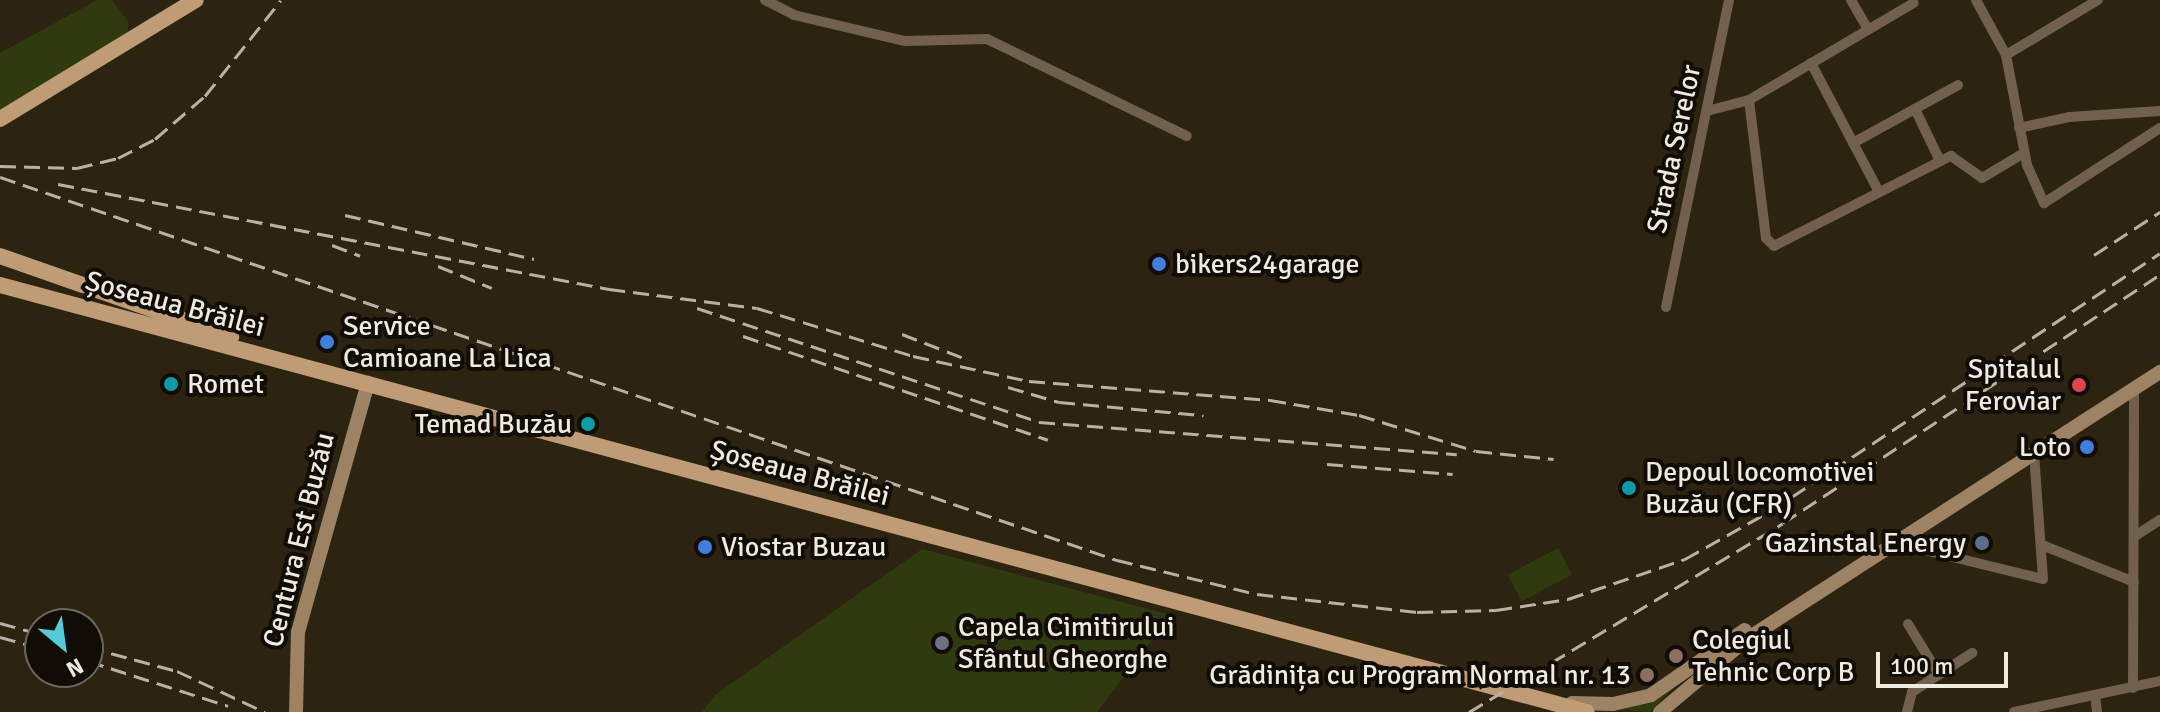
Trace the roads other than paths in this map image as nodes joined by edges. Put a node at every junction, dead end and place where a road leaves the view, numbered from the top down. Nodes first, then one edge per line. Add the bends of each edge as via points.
1 (196, 0) edge
2 (765, 0) edge
3 (1729, 0) edge
4 (1851, 0) edge
5 (1976, 0) edge
6 (2098, 0) edge
7 (1914, 3) dead end
8 (1868, 30) junction
9 (2006, 55) junction
10 (1811, 63) junction
11 (1958, 85) dead end
12 (1749, 100) junction
13 (1915, 109) junction
14 (1707, 111) junction
15 (2160, 111) edge
16 (0, 119) edge
17 (2019, 128) junction
18 (2160, 128) edge
19 (1187, 136) dead end
20 (1853, 143) junction
21 (2024, 153) junction
22 (1940, 161) junction
23 (1879, 192) junction
24 (0, 256) edge
25 (0, 285) edge
26 (1666, 307) dead end
27 (252, 351) junction
28 (2160, 372) edge
29 (368, 383) junction
30 (2134, 389) junction
31 (2034, 453) junction
32 (2160, 520) edge
33 (2135, 536) junction
34 (1904, 538) junction
35 (2042, 545) junction
36 (2134, 582) junction
37 (1811, 599) junction
38 (1908, 624) dead end
39 (1972, 653) dead end
40 (1938, 673) junction
41 (2160, 681) edge
42 (2133, 688) junction
43 (2095, 695) junction
44 (1536, 697) junction
45 (1554, 707) edge
46 (296, 712) edge
47 (1587, 712) edge
48 (1660, 712) edge
49 (1907, 712) edge
50 (2014, 712) edge
51 (2097, 712) edge

1 - 16 main road
2 - 19 street via 794,15 905,41 987,39
3 - 14 street, Strada Serelor
4 - 8 street
5 - 9 street
6 - 9 street
7 - 8 street
8 - 10 street
9 - 17 street
10 - 12 street
10 - 20 street
11 - 13 street
12 - 14 street
12 - 23 street via 1769,244 1778,245
13 - 20 street
13 - 22 street
14 - 26 street, Strada Serelor
15 - 17 street via 2069,117
17 - 21 street
18 - 21 street via 2044,203
20 - 23 street
21 - 22 street via 1982,178 1957,157
22 - 23 street
24 - 27 main road via 223,333
25 - 27 main road, Șoseaua Brăilei
27 - 29 main road, Șoseaua Brăilei
28 - 30 main road
29 - 44 main road, Șoseaua Brăilei
29 - 46 main road, Centura Est Buzău via 298,632
30 - 31 main road
30 - 33 street
31 - 34 main road
31 - 35 street
32 - 33 street
33 - 36 street
34 - 35 street via 1928,551 2040,581 2045,577
34 - 37 main road
35 - 36 street
36 - 42 street
37 - 44 main road via 1752,625 1643,698 1600,705
37 - 48 main road via 1696,678
38 - 40 street
39 - 40 street
40 - 49 street via 1912,692
41 - 42 street
42 - 43 street
43 - 50 street
43 - 51 street
44 - 45 main road, Șoseaua Brăilei
45 - 47 main road, Șoseaua Brăilei

